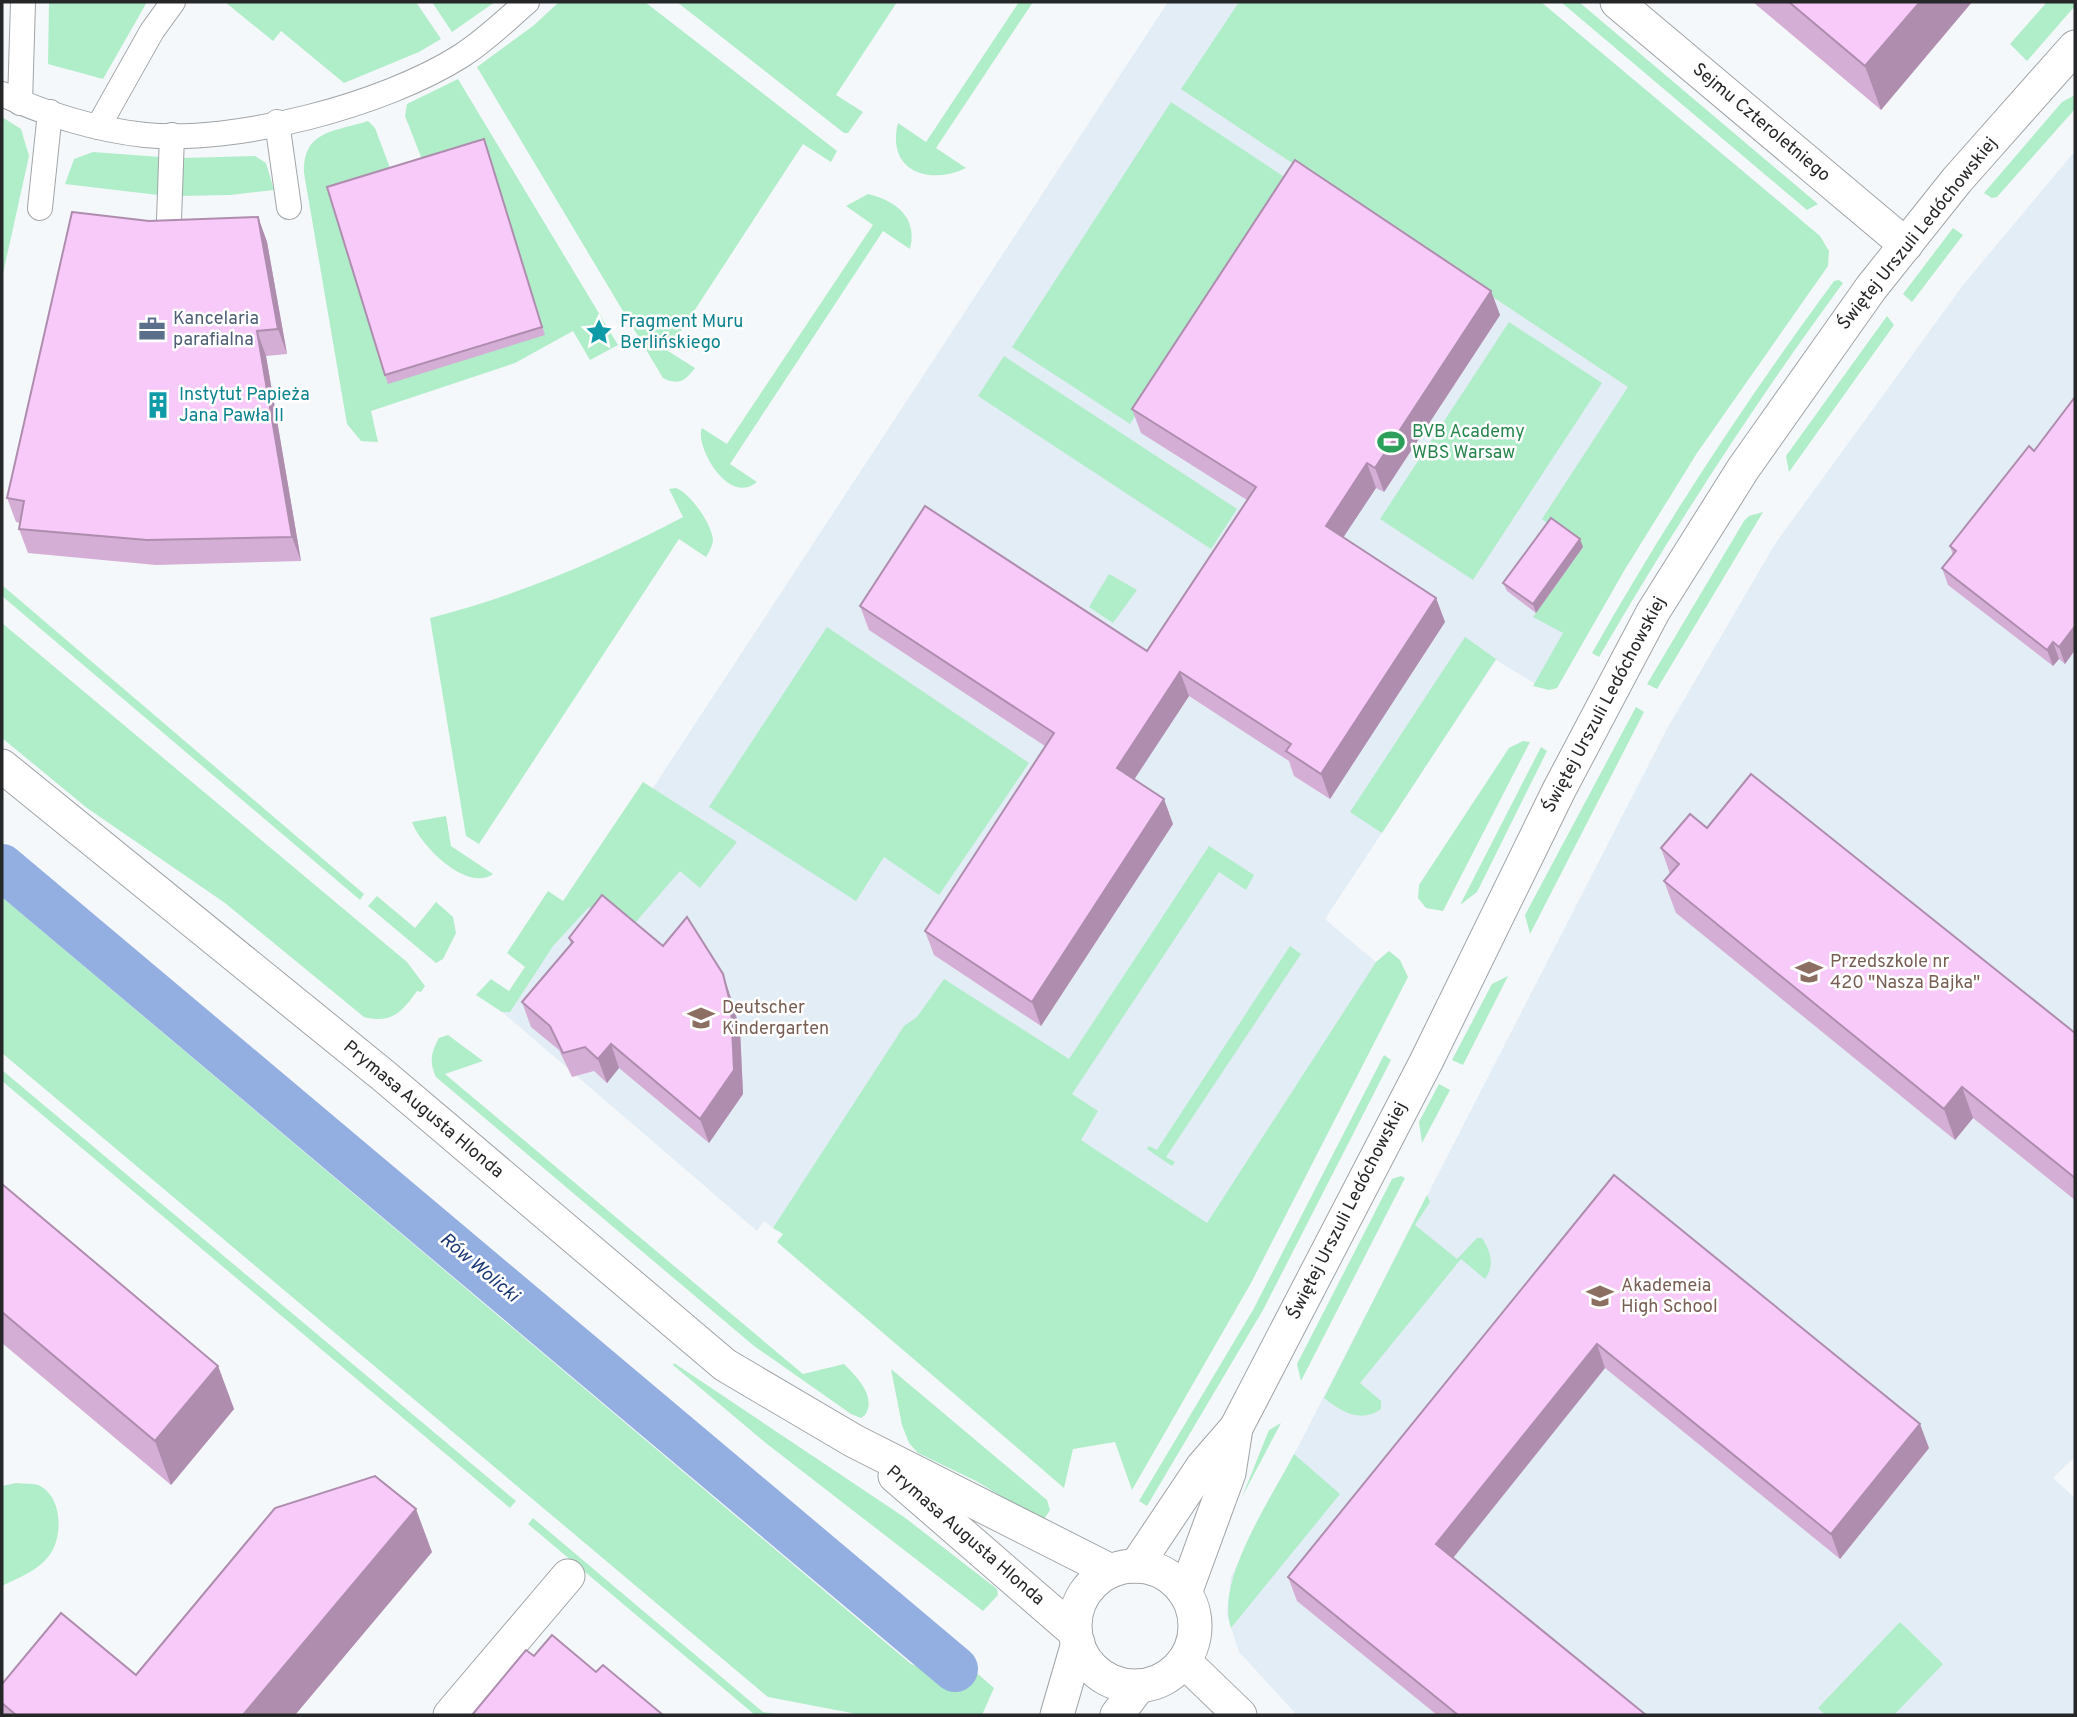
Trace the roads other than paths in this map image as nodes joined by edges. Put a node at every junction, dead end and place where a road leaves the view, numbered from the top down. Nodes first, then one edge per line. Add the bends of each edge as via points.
1 (23, 2) edge
2 (173, 2) edge
3 (527, 2) edge
4 (1617, 2) edge
5 (2075, 47) edge
6 (11, 98) edge
7 (50, 112) junction
8 (277, 122) junction
9 (98, 127) junction
10 (172, 135) junction
11 (289, 207) dead end
12 (40, 208) dead end
13 (169, 220) edge
14 (1906, 245) junction
15 (2, 766) edge
16 (1236, 1428) junction
17 (854, 1441) junction
18 (1124, 1568) junction
19 (568, 1576) dead end
20 (1185, 1593) junction
21 (1076, 1637) junction
22 (1184, 1661) junction
23 (1139, 1686) junction
24 (450, 1715) edge
25 (1058, 1715) edge
26 (1117, 1715) edge
27 (1240, 1715) edge

1 - 6 street
2 - 9 street
3 - 8 street via 462,56 411,81 359,102
4 - 14 street, Sejmu Czteroletniego
5 - 14 street, Świętej Urszuli Ledóchowskiej
6 - 7 street
7 - 9 street
7 - 12 street
8 - 10 street via 235,132
8 - 11 street
9 - 10 street
10 - 13 street
14 - 16 street, Świętej Urszuli Ledóchowskiej via 1793,397 1653,612
15 - 17 street, Prymasa Augusta Hlonda via 384,1076 725,1365
16 - 18 street, Świętej Urszuli Ledóchowskiej
16 - 20 street, Świętej Urszuli Ledóchowskiej via 1229,1473
17 - 18 street, Prymasa Augusta Hlonda
17 - 21 street, Prymasa Augusta Hlonda
18 - 20 street via 1164,1573
18 - 21 street via 1095,1581 1083,1595
19 - 24 street
20 - 22 street via 1196,1627
21 - 23 street via 1086,1661 1101,1675 1119,1684
21 - 25 street
22 - 23 street via 1171,1674
22 - 27 street
23 - 26 street

